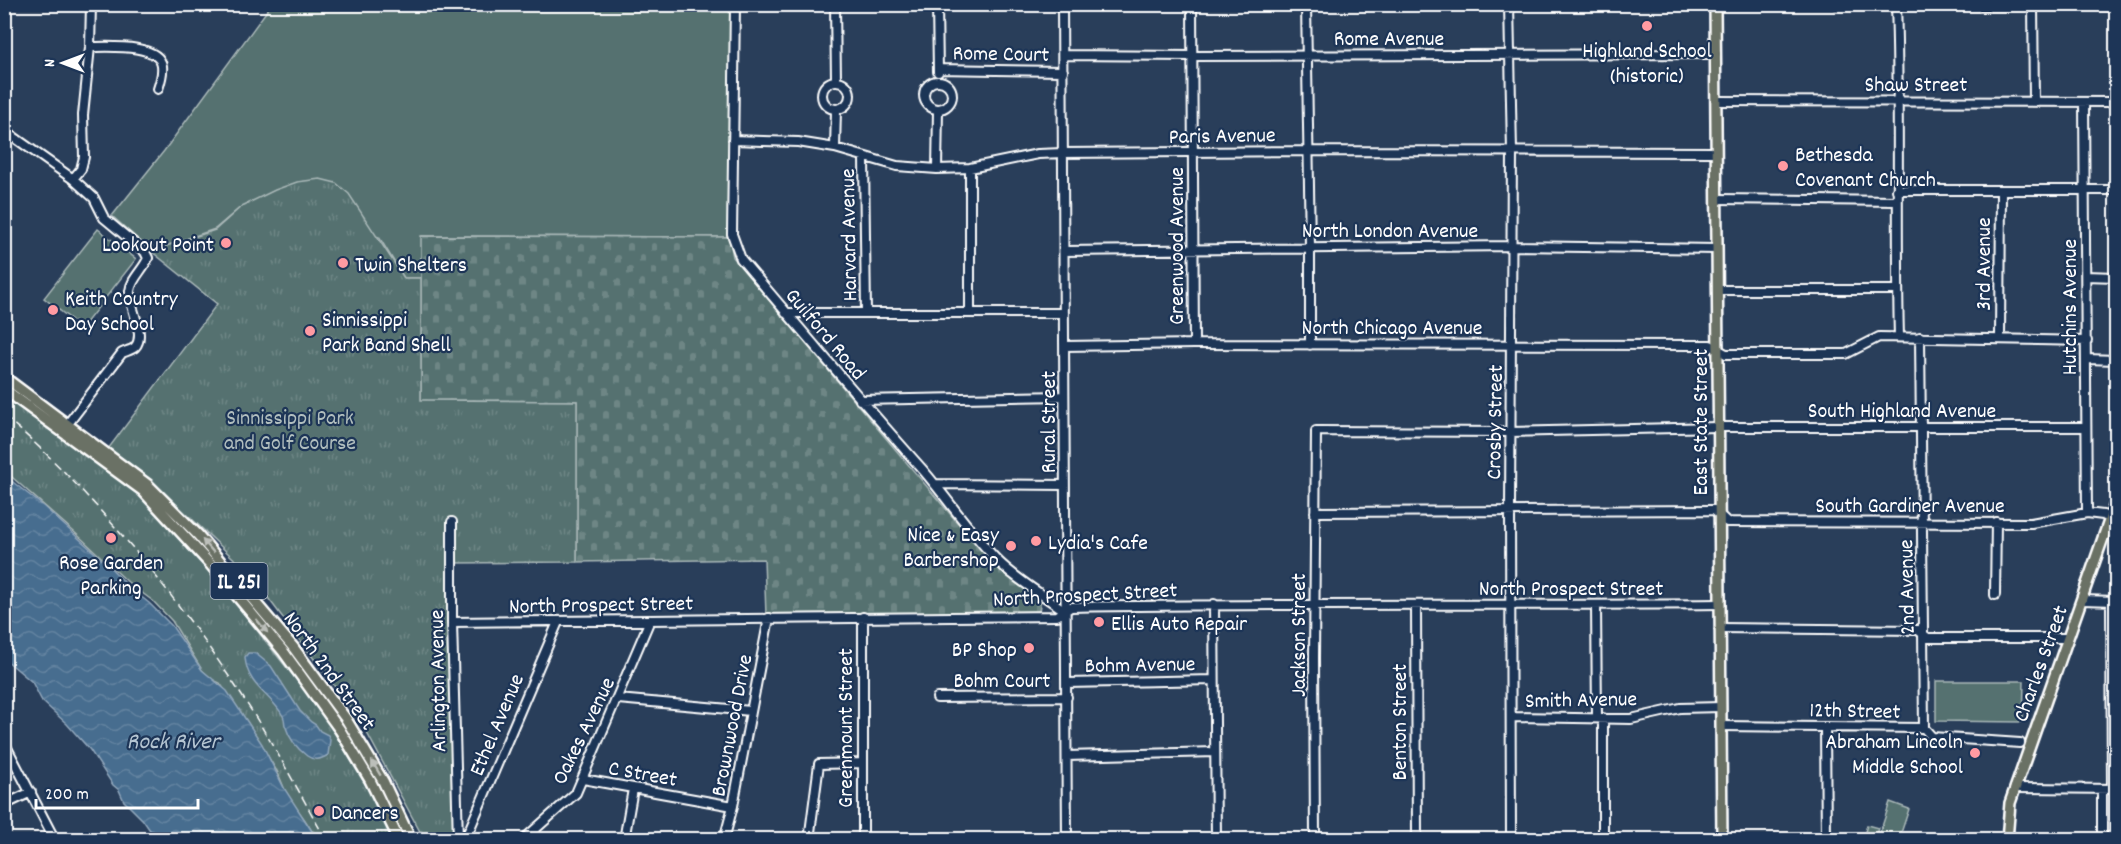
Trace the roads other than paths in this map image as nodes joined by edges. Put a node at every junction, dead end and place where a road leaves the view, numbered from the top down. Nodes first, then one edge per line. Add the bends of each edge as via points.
1 (91, 4) edge
2 (735, 4) edge
3 (835, 4) edge
4 (936, 4) edge
5 (1062, 4) edge
6 (1192, 4) edge
7 (1306, 4) edge
8 (1509, 4) edge
9 (1715, 4) edge
10 (1836, 4) edge
11 (1896, 5) edge
12 (2032, 5) edge
13 (2116, 6) edge
14 (90, 47) junction
15 (1509, 54) junction
16 (1716, 54) junction
17 (1062, 55) junction
18 (1308, 55) junction
19 (1192, 56) junction
20 (938, 69) junction
21 (1063, 71) junction
22 (836, 80) junction
23 (938, 80) junction
24 (158, 89) dead end
25 (1899, 100) junction
26 (1716, 101) junction
27 (2034, 101) junction
28 (2084, 102) junction
29 (2116, 102) edge
30 (836, 110) junction
31 (938, 110) junction
32 (4, 130) edge
33 (733, 140) junction
34 (835, 148) junction
35 (1309, 151) junction
36 (1193, 152) junction
37 (1512, 152) junction
38 (1716, 152) junction
39 (1063, 153) junction
40 (864, 158) junction
41 (970, 168) junction
42 (937, 169) junction
43 (73, 179) junction
44 (1897, 190) junction
45 (2001, 190) junction
46 (2085, 190) junction
47 (2116, 190) edge
48 (1717, 199) junction
49 (1897, 201) junction
50 (1512, 246) junction
51 (1310, 247) junction
52 (1717, 249) junction
53 (1193, 250) junction
54 (1064, 251) junction
55 (2086, 276) junction
56 (2116, 277) edge
57 (1718, 290) junction
58 (1897, 290) junction
59 (970, 312) junction
60 (786, 313) junction
61 (866, 313) junction
62 (1064, 313) junction
63 (1899, 337) junction
64 (1920, 337) junction
65 (2000, 339) junction
66 (2087, 341) junction
67 (1194, 344) junction
68 (1512, 344) junction
69 (1310, 345) junction
70 (1065, 346) junction
71 (1718, 350) junction
72 (2087, 359) junction
73 (2116, 360) edge
74 (4, 372) edge
75 (4, 377) edge
76 (4, 389) edge
77 (1064, 396) junction
78 (860, 400) junction
79 (54, 415) junction
80 (67, 425) junction
81 (1718, 427) junction
82 (2086, 427) junction
83 (1922, 428) junction
84 (1316, 431) joint
85 (1510, 432) junction
86 (935, 484) junction
87 (1064, 485) junction
88 (2116, 501) edge
89 (1510, 510) junction
90 (1316, 512) junction
91 (1717, 513) junction
92 (2087, 513) junction
93 (2113, 519) edge
94 (1922, 521) junction
95 (452, 522) dead end
96 (1996, 522) junction
97 (1995, 595) dead end
98 (2082, 600) junction
99 (2114, 602) edge
100 (1214, 604) junction
101 (1510, 604) junction
102 (1720, 604) junction
103 (1416, 605) junction
104 (1596, 605) junction
105 (1315, 606) junction
106 (1065, 611) junction
107 (862, 617) junction
108 (769, 618) junction
109 (650, 620) junction
110 (452, 622) junction
111 (558, 622) junction
112 (1720, 628) junction
113 (1924, 634) junction
114 (2068, 638) junction
115 (1214, 680) junction
116 (1067, 682) junction
117 (1067, 697) junction
118 (937, 698) dead end
119 (618, 699) junction
120 (1721, 707) junction
121 (751, 711) junction
122 (1512, 717) junction
123 (1600, 718) junction
124 (1721, 726) junction
125 (1826, 727) junction
126 (1924, 728) junction
127 (4, 742) edge
128 (2020, 743) dead end
129 (1215, 752) junction
130 (1067, 756) junction
131 (861, 763) junction
132 (583, 779) junction
133 (2015, 788) junction
134 (633, 789) junction
135 (2102, 789) junction
136 (2114, 789) edge
137 (31, 792) junction
138 (4, 805) edge
139 (733, 806) junction
140 (55, 840) edge
141 (399, 840) edge
142 (411, 840) edge
143 (458, 840) edge
144 (465, 840) edge
145 (523, 840) edge
146 (624, 840) edge
147 (724, 840) edge
148 (809, 840) edge
149 (863, 840) edge
150 (1067, 840) edge
151 (1216, 840) edge
152 (1316, 840) edge
153 (1417, 840) edge
154 (1511, 840) edge
155 (1603, 840) edge
156 (1722, 840) edge
157 (1826, 840) edge
158 (2007, 840) edge
159 (2102, 840) edge

1 - 14 street
2 - 33 street, Guilford Road
3 - 22 street
4 - 20 street
5 - 17 street, Rural Street
6 - 19 street, Greenwood Avenue
7 - 18 street
8 - 15 street, Crosby Street
9 - 16 main road, East State Street
10 - 11 street
11 - 12 street
11 - 25 street
12 - 13 street
12 - 27 street
14 - 24 street via 138,48 152,53 162,66
14 - 43 street via 83,115 84,157
15 - 16 street, Rome Avenue
15 - 18 street, Rome Avenue
15 - 37 street, Crosby Street
16 - 26 main road, East State Street
17 - 19 street, Rome Avenue
17 - 21 street, Rural Street
18 - 19 street, Rome Avenue
18 - 35 street
19 - 36 street, Greenwood Avenue
20 - 21 street, Rome Court
20 - 23 street
21 - 39 street, Rural Street
22 - 30 street via 826,85 822,94 826,104
22 - 30 street via 846,84 851,95 848,103
23 - 31 street via 928,86 924,95 928,105
23 - 31 street via 948,84 952,94 949,104
25 - 26 street, Shaw Street
25 - 27 street, Shaw Street
25 - 44 street
26 - 38 main road, East State Street
27 - 28 street, Shaw Street
28 - 29 street, Shaw Street
28 - 46 street, Hutchins Avenue
30 - 34 street
31 - 42 street
32 - 43 street
33 - 34 street, Paris Avenue
33 - 60 street, Guilford Road via 732,234 736,249
34 - 40 street, Paris Avenue
35 - 36 street, Paris Avenue
35 - 37 street, Paris Avenue
35 - 51 street
36 - 39 street, Paris Avenue
36 - 53 street, Greenwood Avenue
37 - 38 street, Paris Avenue
37 - 50 street, Crosby Street
38 - 48 main road, East State Street
39 - 41 street, Paris Avenue
39 - 54 street, Rural Street
40 - 42 street, Paris Avenue
40 - 61 street, Harvard Avenue
41 - 42 street, Paris Avenue
41 - 59 street
43 - 80 street via 94,198 104,218 148,258 130,291 138,326 137,344 122,353
44 - 45 street
44 - 49 street
45 - 46 street
45 - 65 street, 3rd Avenue
46 - 47 street
46 - 55 street, Hutchins Avenue
48 - 49 street
48 - 52 main road, East State Street
49 - 58 street
50 - 51 street, North London Avenue
50 - 52 street, North London Avenue
50 - 68 street, Crosby Street
51 - 53 street, North London Avenue
51 - 69 street
52 - 57 main road, East State Street
53 - 54 street, North London Avenue
53 - 67 street, Greenwood Avenue
54 - 62 street, Rural Street
55 - 56 street
55 - 66 street, Hutchins Avenue
57 - 58 street
57 - 71 main road, East State Street
58 - 63 street
59 - 61 street
59 - 62 street
60 - 61 street
60 - 78 street, Guilford Road
62 - 70 street, Rural Street
63 - 64 street, North Chicago Avenue
63 - 71 street, North Chicago Avenue via 1879,337 1846,354 1726,354
64 - 65 street, North Chicago Avenue
64 - 83 street, 2nd Avenue
65 - 66 street, North Chicago Avenue
66 - 72 street, Hutchins Avenue
67 - 69 street, North Chicago Avenue
67 - 70 street, North Chicago Avenue
68 - 69 street, North Chicago Avenue
68 - 71 street, North Chicago Avenue via 1710,345
68 - 85 street, Crosby Street
70 - 77 street, Rural Street
71 - 81 main road, East State Street
72 - 73 street
72 - 82 street, Hutchins Avenue
74 - 79 main road
75 - 79 main road, North 2nd Street / IL 251
76 -> 141 main road, North 2nd Street / IL 251 via 142,490 212,565 283,651 340,730
77 - 78 street
77 - 87 street, Rural Street
78 - 86 street, Guilford Road
79 - 80 main road, North 2nd Street / IL 251
142 -> 80 main road, North 2nd Street / IL 251 via 383,781 346,719 245,589 147,484
81 - 83 street, South Highland Avenue
81 - 85 street, South Highland Avenue
81 - 91 main road, East State Street
82 - 83 street, South Highland Avenue
82 - 92 street, Hutchins Avenue
83 - 94 street, 2nd Avenue
84 - 85 street, South Highland Avenue
84 - 90 street, Jackson Street
85 - 89 street, Crosby Street
86 - 87 street
86 - 106 street, Guilford Road via 996,560
87 - 106 street, Rural Street
88 - 93 main road, Charles Street
89 - 90 street, South Gardiner Avenue
89 - 91 street, South Gardiner Avenue
89 - 101 street, Crosby Street
90 - 105 street, Jackson Street
91 - 94 street, South Gardiner Avenue via 1726,522
91 - 102 main road, East State Street
92 - 93 street, South Gardiner Avenue
92 - 96 street, South Gardiner Avenue via 2031,522
93 - 98 main road, Charles Street
94 - 96 street, South Gardiner Avenue
94 - 113 street, 2nd Avenue
95 - 110 street, Arlington Avenue
96 - 97 street
98 - 99 street
98 - 114 main road, Charles Street
99 - 136 street
100 - 105 street, North Prospect Street
100 - 106 street, North Prospect Street via 1071,607
100 - 115 street
101 - 103 street, North Prospect Street
101 - 104 street, North Prospect Street
101 - 122 street, Crosby Street
102 - 104 street, North Prospect Street
102 - 112 main road, East State Street
103 - 105 street, North Prospect Street
103 - 153 street, Benton Street
104 - 123 street
105 - 152 street, Jackson Street
106 - 107 street, North Prospect Street via 1057,616
106 - 116 street, Rural Street
107 - 108 street, North Prospect Street
107 - 131 street, Greenmount Street
108 - 109 street, North Prospect Street
108 - 121 street, Brownwood Drive
109 - 111 street, North Prospect Street
109 - 119 street, Oakes Avenue
110 - 111 street, North Prospect Street
110 - 143 street, Arlington Avenue
111 - 144 street, Ethel Avenue
112 - 113 street via 1918,630
112 - 120 main road, East State Street
113 - 114 street via 1928,638
113 - 126 street, 2nd Avenue
114 - 133 main road, Charles Street
115 - 116 street, Bohm Avenue
115 - 129 street
116 - 117 street, Rural Street
117 - 118 street, Bohm Court
117 - 130 street, Rural Street
119 - 121 street
119 - 132 street, Oakes Avenue
120 - 123 street, Smith Avenue via 1680,708 1631,719
120 - 124 main road, East State Street
121 - 139 street, Brownwood Drive
122 - 123 street, Smith Avenue
122 - 154 street, Crosby Street
123 - 155 street
124 - 125 street, 12th Street
124 - 156 main road, East State Street
125 - 126 street, 12th Street
125 - 157 street
126 - 128 street, 12th Street via 1932,737
127 - 137 street
129 - 130 street
129 - 151 street
130 - 150 street, Rural Street
131 - 148 street via 819,764
131 - 149 street, Greenmount Street
132 - 134 street, C Street
132 - 145 street, Oakes Avenue via 576,793
133 - 135 street
133 - 158 main road, Charles Street via 2008,811
134 - 139 street, C Street
134 - 146 street
135 - 136 street
135 - 159 street
137 - 138 street
137 - 140 street
139 - 147 street, Brownwood Drive

